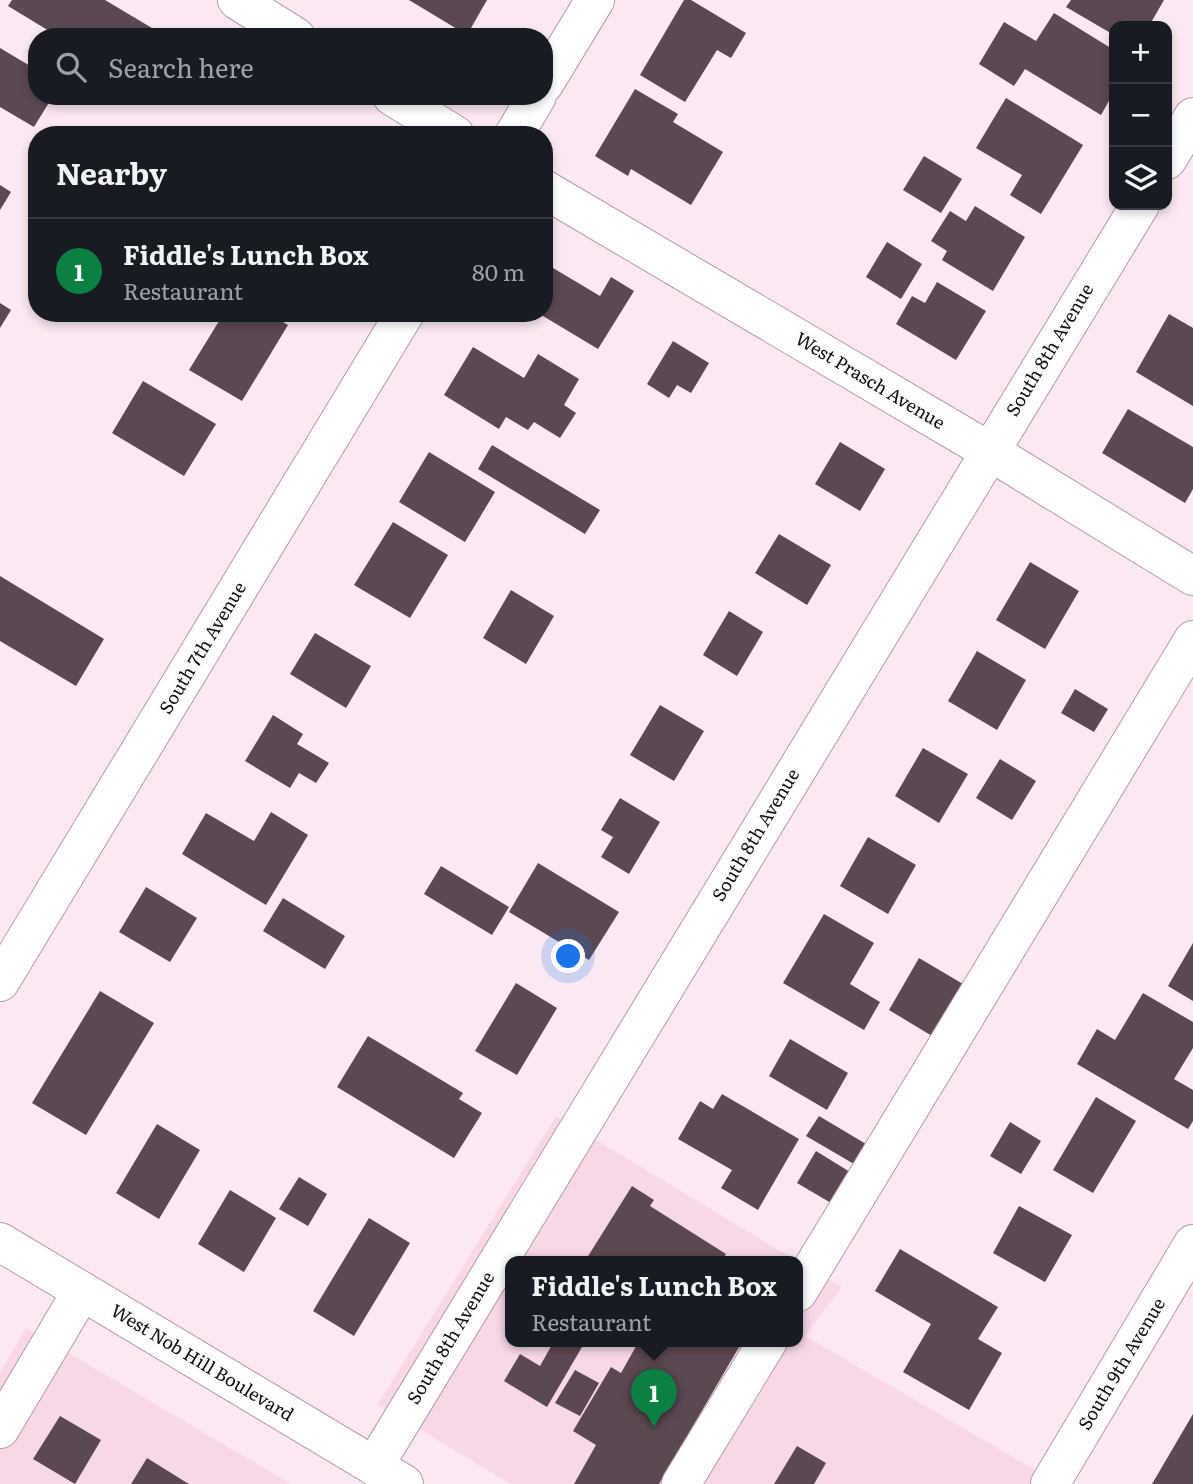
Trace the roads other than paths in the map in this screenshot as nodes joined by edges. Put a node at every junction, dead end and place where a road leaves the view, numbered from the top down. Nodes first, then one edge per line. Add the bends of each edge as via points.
1 (237, 0) edge
2 (595, 0) edge
3 (282, 28) edge
4 (553, 69) edge
5 (407, 105) edge
6 (531, 105) edge
7 (1193, 117) edge
8 (441, 126) edge
9 (519, 126) edge
10 (1172, 152) edge
11 (553, 194) edge
12 (1137, 210) edge
13 (400, 322) edge
14 (989, 451) junction
15 (1193, 576) edge
16 (1193, 640) edge
17 (0, 982) edge
18 (0, 1242) edge
19 (1193, 1244) edge
20 (517, 1256) edge
21 (505, 1277) edge
22 (803, 1283) edge
23 (82, 1291) junction
24 (764, 1347) edge
25 (0, 1429) edge
26 (389, 1475) edge
27 (681, 1484) edge
28 (1051, 1484) edge

1 - 3 street
2 - 4 street
5 - 8 street
6 - 9 street
7 - 10 street
11 - 14 street, West Prasch Avenue
12 - 14 street, South 8th Avenue
13 - 17 street, South 7th Avenue
14 - 15 street, West Prasch Avenue
14 - 20 street, South 8th Avenue
16 - 22 street
18 - 23 street, West Nob Hill Boulevard
19 - 28 street, South 9th Avenue
21 - 26 street, South 8th Avenue
23 - 25 street
23 - 26 street, West Nob Hill Boulevard
24 - 27 street

